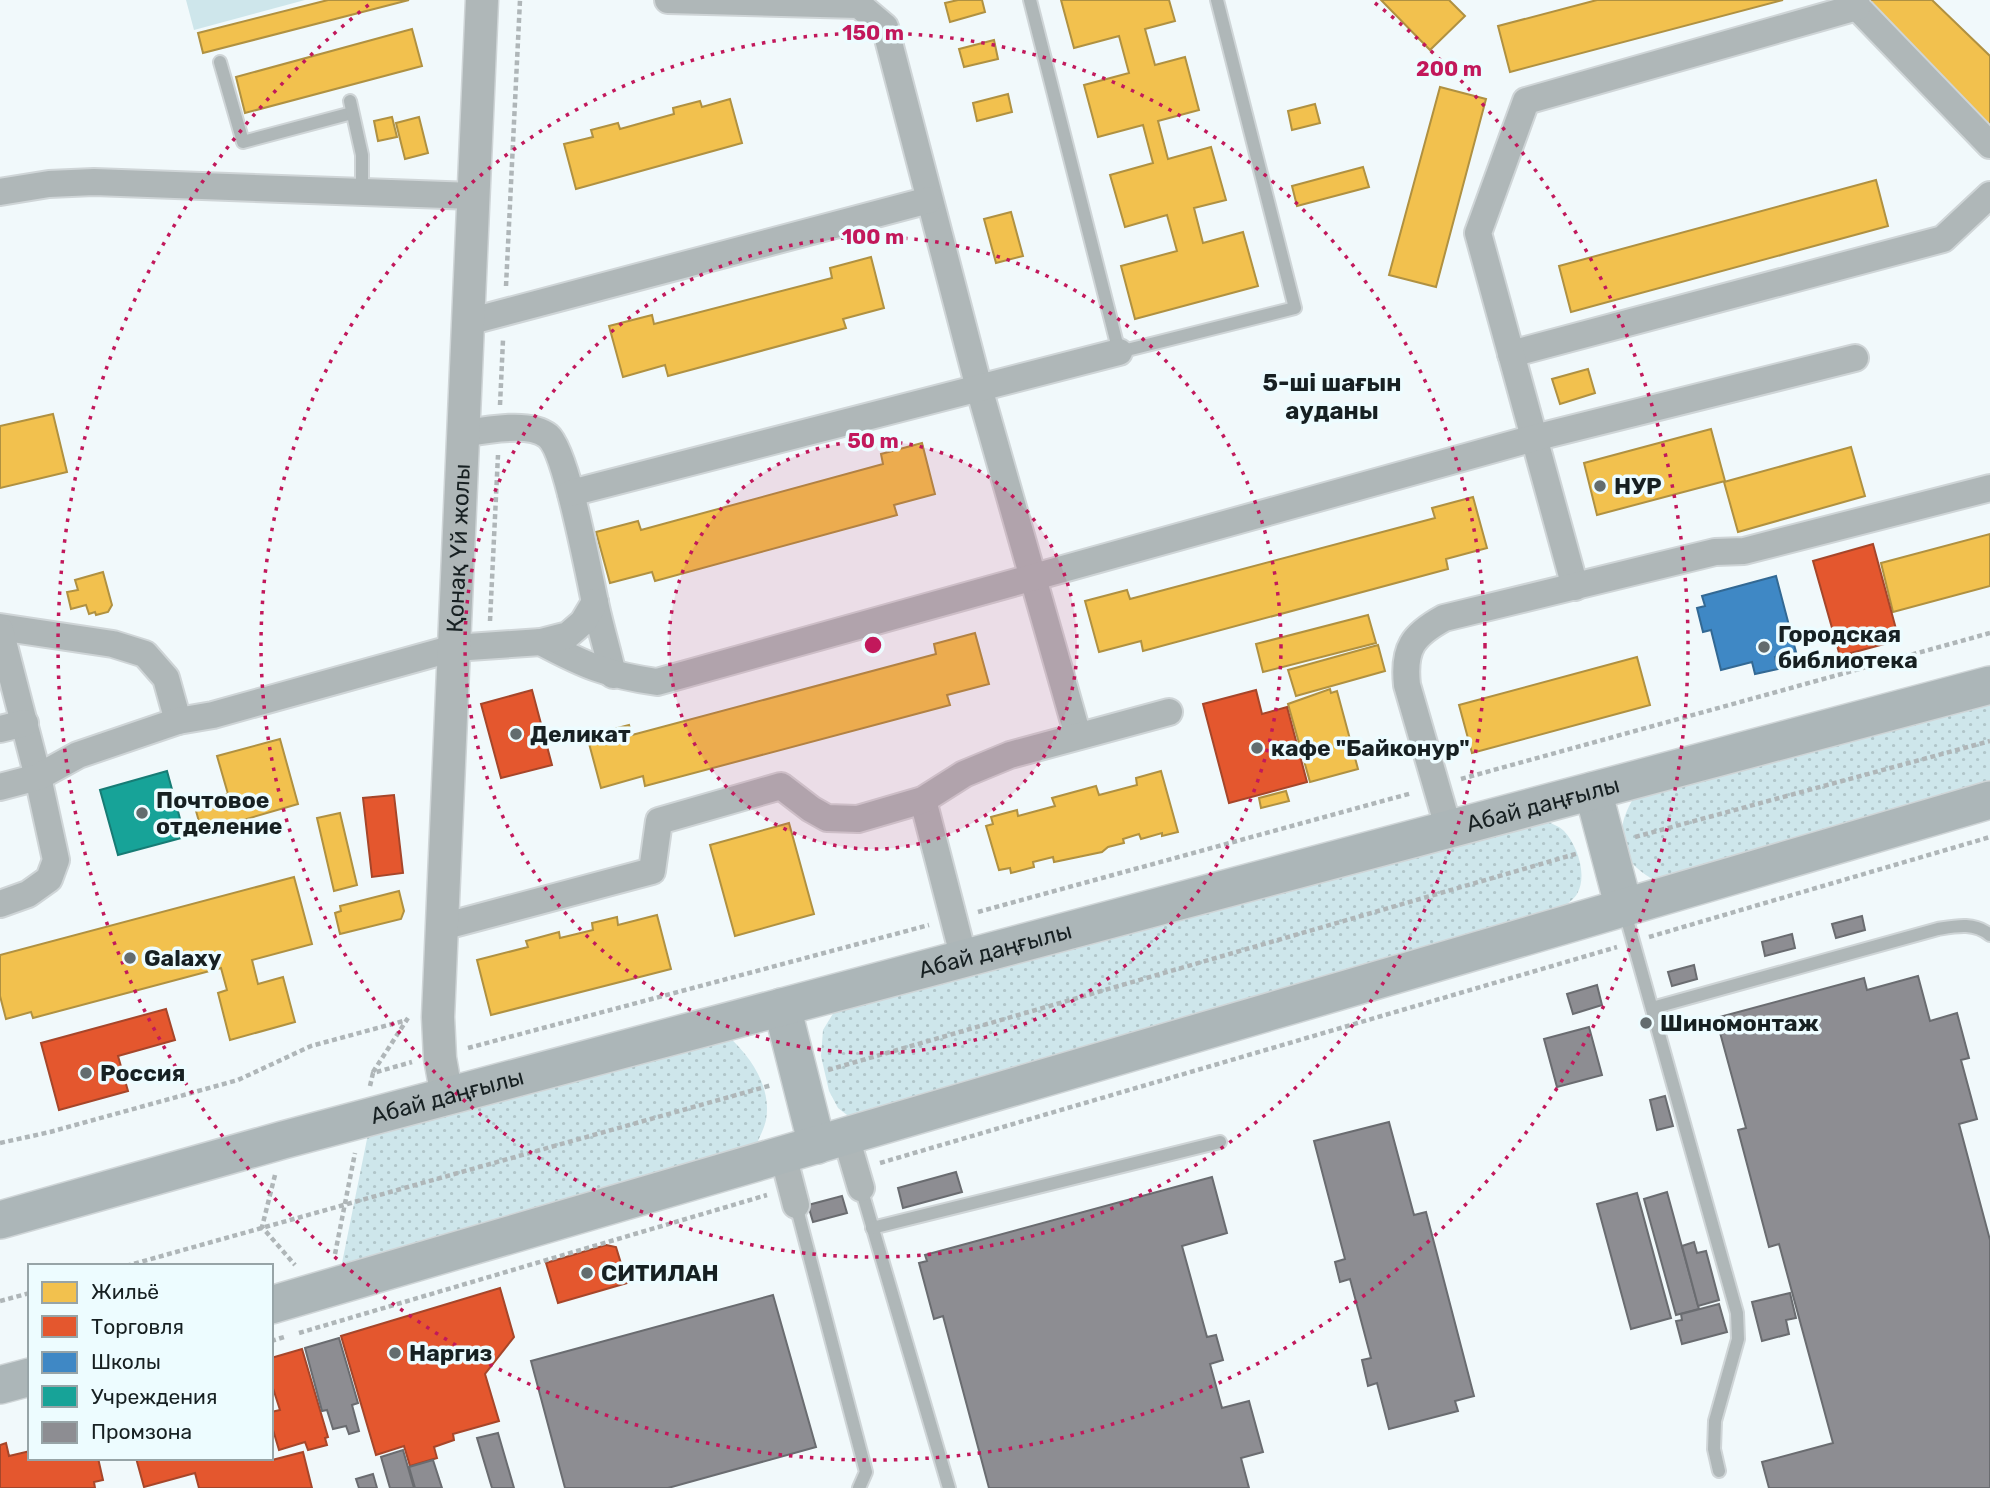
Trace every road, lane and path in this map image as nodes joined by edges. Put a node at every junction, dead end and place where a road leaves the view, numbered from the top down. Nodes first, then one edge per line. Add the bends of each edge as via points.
1 (482, 0) edge
2 (520, 0) edge
3 (668, 0) edge
4 (1030, 0) edge
5 (1217, 0) edge
6 (1856, 4) edge
7 (220, 62) dead end
8 (1990, 145) edge
9 (0, 191) edge
10 (362, 192) junction
11 (1990, 195) edge
12 (473, 196) junction
13 (929, 201) junction
14 (505, 312) junction
15 (468, 322) junction
16 (1119, 352) junction
17 (1511, 354) junction
18 (1855, 358) dead end
19 (979, 388) junction
20 (499, 428) junction
21 (463, 434) junction
22 (1534, 438) junction
23 (1990, 488) edge
24 (571, 493) junction
25 (1032, 577) junction
26 (1575, 587) junction
27 (595, 602) junction
28 (0, 628) edge
29 (1990, 633) edge
30 (541, 642) junction
31 (454, 648) junction
32 (488, 648) junction
33 (613, 675) junction
34 (1990, 685) edge
35 (1169, 712) dead end
36 (178, 721) junction
37 (13, 726) edge
38 (1078, 736) junction
39 (1990, 741) edge
40 (38, 777) junction
41 (1437, 786) junction
42 (0, 787) edge
43 (1593, 791) junction
44 (923, 800) junction
45 (1990, 800) edge
46 (1449, 830) junction
47 (1990, 837) edge
48 (1607, 845) junction
49 (0, 904) edge
50 (1624, 908) junction
51 (954, 919) junction
52 (442, 927) junction
53 (1990, 934) edge
54 (1634, 942) junction
55 (964, 958) junction
56 (782, 1007) junction
57 (1652, 1008) junction
58 (408, 1019) dead end
59 (800, 1077) junction
60 (447, 1097) junction
61 (283, 1140) junction
62 (1220, 1142) dead end
63 (0, 1143) edge
64 (821, 1170) junction
65 (0, 1220) edge
66 (262, 1227) junction
67 (872, 1228) junction
68 (133, 1264) edge
69 (319, 1292) junction
70 (28, 1294) edge
71 (0, 1301) edge
72 (273, 1305) edge
73 (273, 1340) edge
74 (28, 1378) edge
75 (0, 1385) edge
76 (1720, 1471) dead end
77 (859, 1488) edge
78 (949, 1488) edge

1 - 12 street, Қонақ Үй жолы
2 - 14 path
3 - 13 street via 859,5 885,27
4 - 16 lane
5 - 16 lane via 1295,308
6 - 8 street
6 - 17 street via 1526,101 1479,233
7 - 10 lane via 243,142 351,107 362,155
9 - 10 street via 94,182
10 - 12 street
11 - 17 street via 1943,239
12 - 15 street, Қонақ Үй жолы
13 - 14 street
13 - 19 street
14 - 15 street
14 - 20 path
15 - 21 street, Қонақ Үй жолы
16 - 19 street
17 - 22 street
18 - 22 street
19 - 24 street
19 - 25 street
20 - 21 street
20 - 24 street via 541,431 549,437
20 - 32 path
21 - 31 street, Қонақ Үй жолы
22 - 25 street
22 - 26 street
23 - 26 street via 1744,551 1714,552
24 - 27 street
25 - 33 street via 656,682
25 - 38 street
26 - 41 street via 1444,618 1422,630 1410,647 1406,685
27 - 30 street via 568,635
27 - 33 street
28 - 36 street via 145,654 166,678
28 - 37 street
29 - 41 path
30 - 32 street
30 - 33 street
31 - 32 street
31 - 36 street
31 - 52 street, Қонақ Үй жолы
34 - 43 main road, Абай даңғылы
35 - 38 street
36 - 40 street via 78,755
37 - 40 street
38 - 44 street via 1010,755 964,774
39 - 48 path
40 - 42 street
40 - 49 street via 56,860 49,879 28,894
41 - 46 street
41 - 51 path
43 - 46 main road, Абай даңғылы
43 - 48 main road
44 - 51 street
44 - 52 street via 858,819 827,818 782,786 659,821 652,871
45 - 50 main road
46 - 55 main road, Абай даңғылы
47 - 54 path
48 - 50 main road
48 - 59 path
50 - 54 lane
50 - 64 main road
51 - 55 street
52 - 60 street, Қонақ Үй жолы via 438,1017
53 - 57 lane via 1964,925 1938,929
54 - 57 lane
54 - 64 path
55 - 56 main road, Абай даңғылы
56 - 59 main road
56 - 60 main road, Абай даңғылы
57 - 76 lane via 1737,1313 1738,1339 1715,1421 1714,1450
58 - 63 path via 311,1046 238,1080
59 - 64 main road
59 - 66 path
60 - 61 main road, Абай даңғылы
61 - 65 main road, Абай даңғылы
61 - 66 path
62 - 67 lane
64 - 67 lane
64 - 69 main road
64 - 73 path
64 - 77 lane via 866,1472
66 - 68 path
66 - 69 path
67 - 78 lane
69 - 72 main road
70 - 71 path
74 - 75 main road

